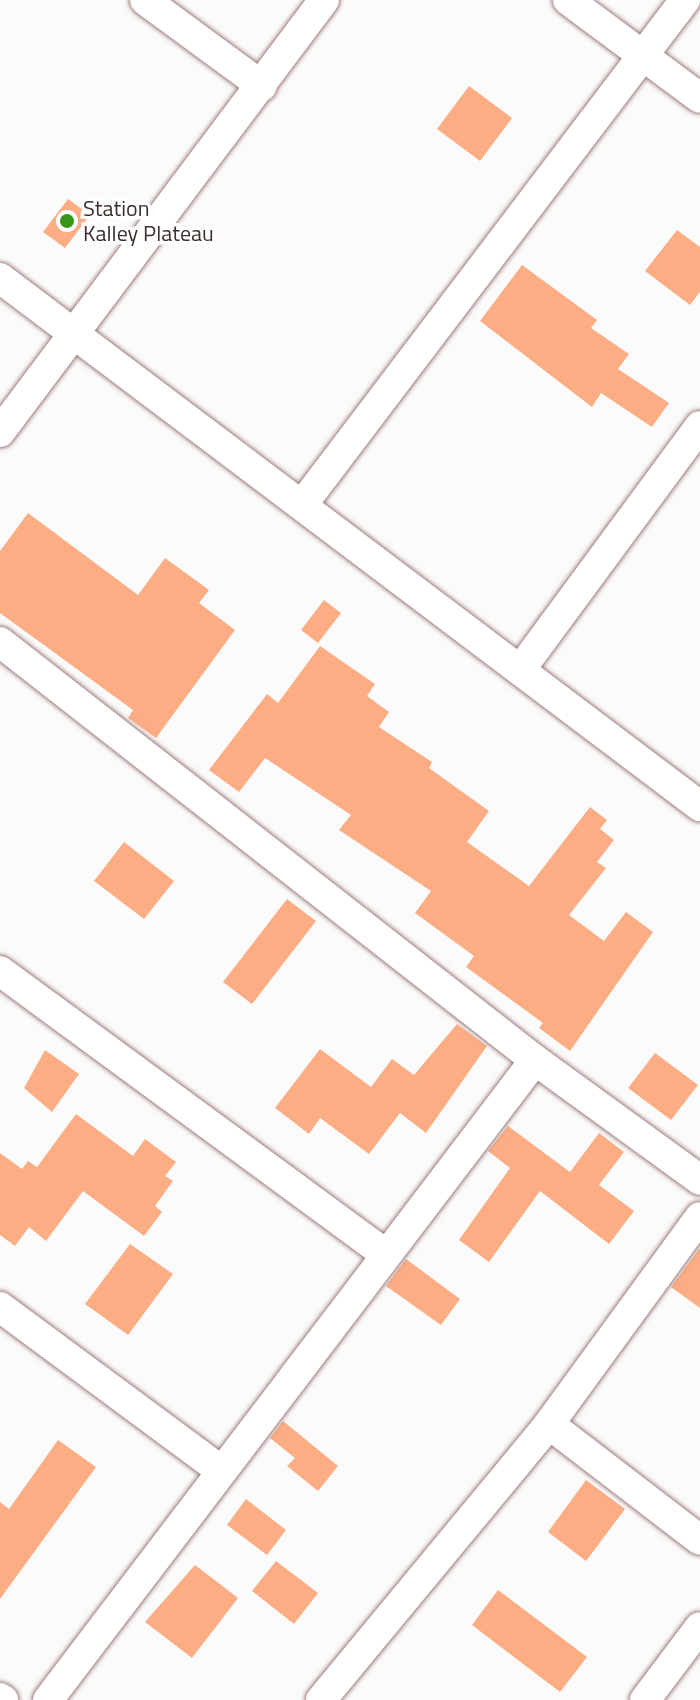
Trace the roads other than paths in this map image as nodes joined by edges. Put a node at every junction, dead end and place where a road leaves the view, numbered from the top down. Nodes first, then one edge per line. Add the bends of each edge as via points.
1 (145, 0) edge
2 (324, 0) edge
3 (568, 0) edge
4 (685, 0) edge
5 (643, 56) junction
6 (262, 86) junction
7 (700, 98) edge
8 (0, 278) edge
9 (74, 334) junction
10 (700, 427) edge
11 (0, 432) edge
12 (302, 505) junction
13 (0, 642) edge
14 (520, 670) junction
15 (700, 806) edge
16 (0, 971) edge
17 (535, 1060) junction
18 (700, 1180) edge
19 (700, 1217) edge
20 (386, 1255) junction
21 (0, 1307) edge
22 (549, 1424) junction
23 (222, 1471) junction
24 (700, 1540) edge
25 (700, 1627) edge
26 (48, 1700) edge
27 (321, 1700) edge
28 (645, 1700) edge

1 - 6 street
2 - 6 street
3 - 5 street
4 - 5 street
5 - 7 street
5 - 12 street
6 - 9 street
8 - 9 street
9 - 11 street
9 - 12 street
10 - 14 street
12 - 14 street
13 - 17 street
14 - 15 street
16 - 20 street
17 - 18 street
17 - 20 street
19 - 22 street
20 - 23 street
21 - 23 street
22 - 24 street
22 - 27 street
23 - 26 street
25 - 28 street

